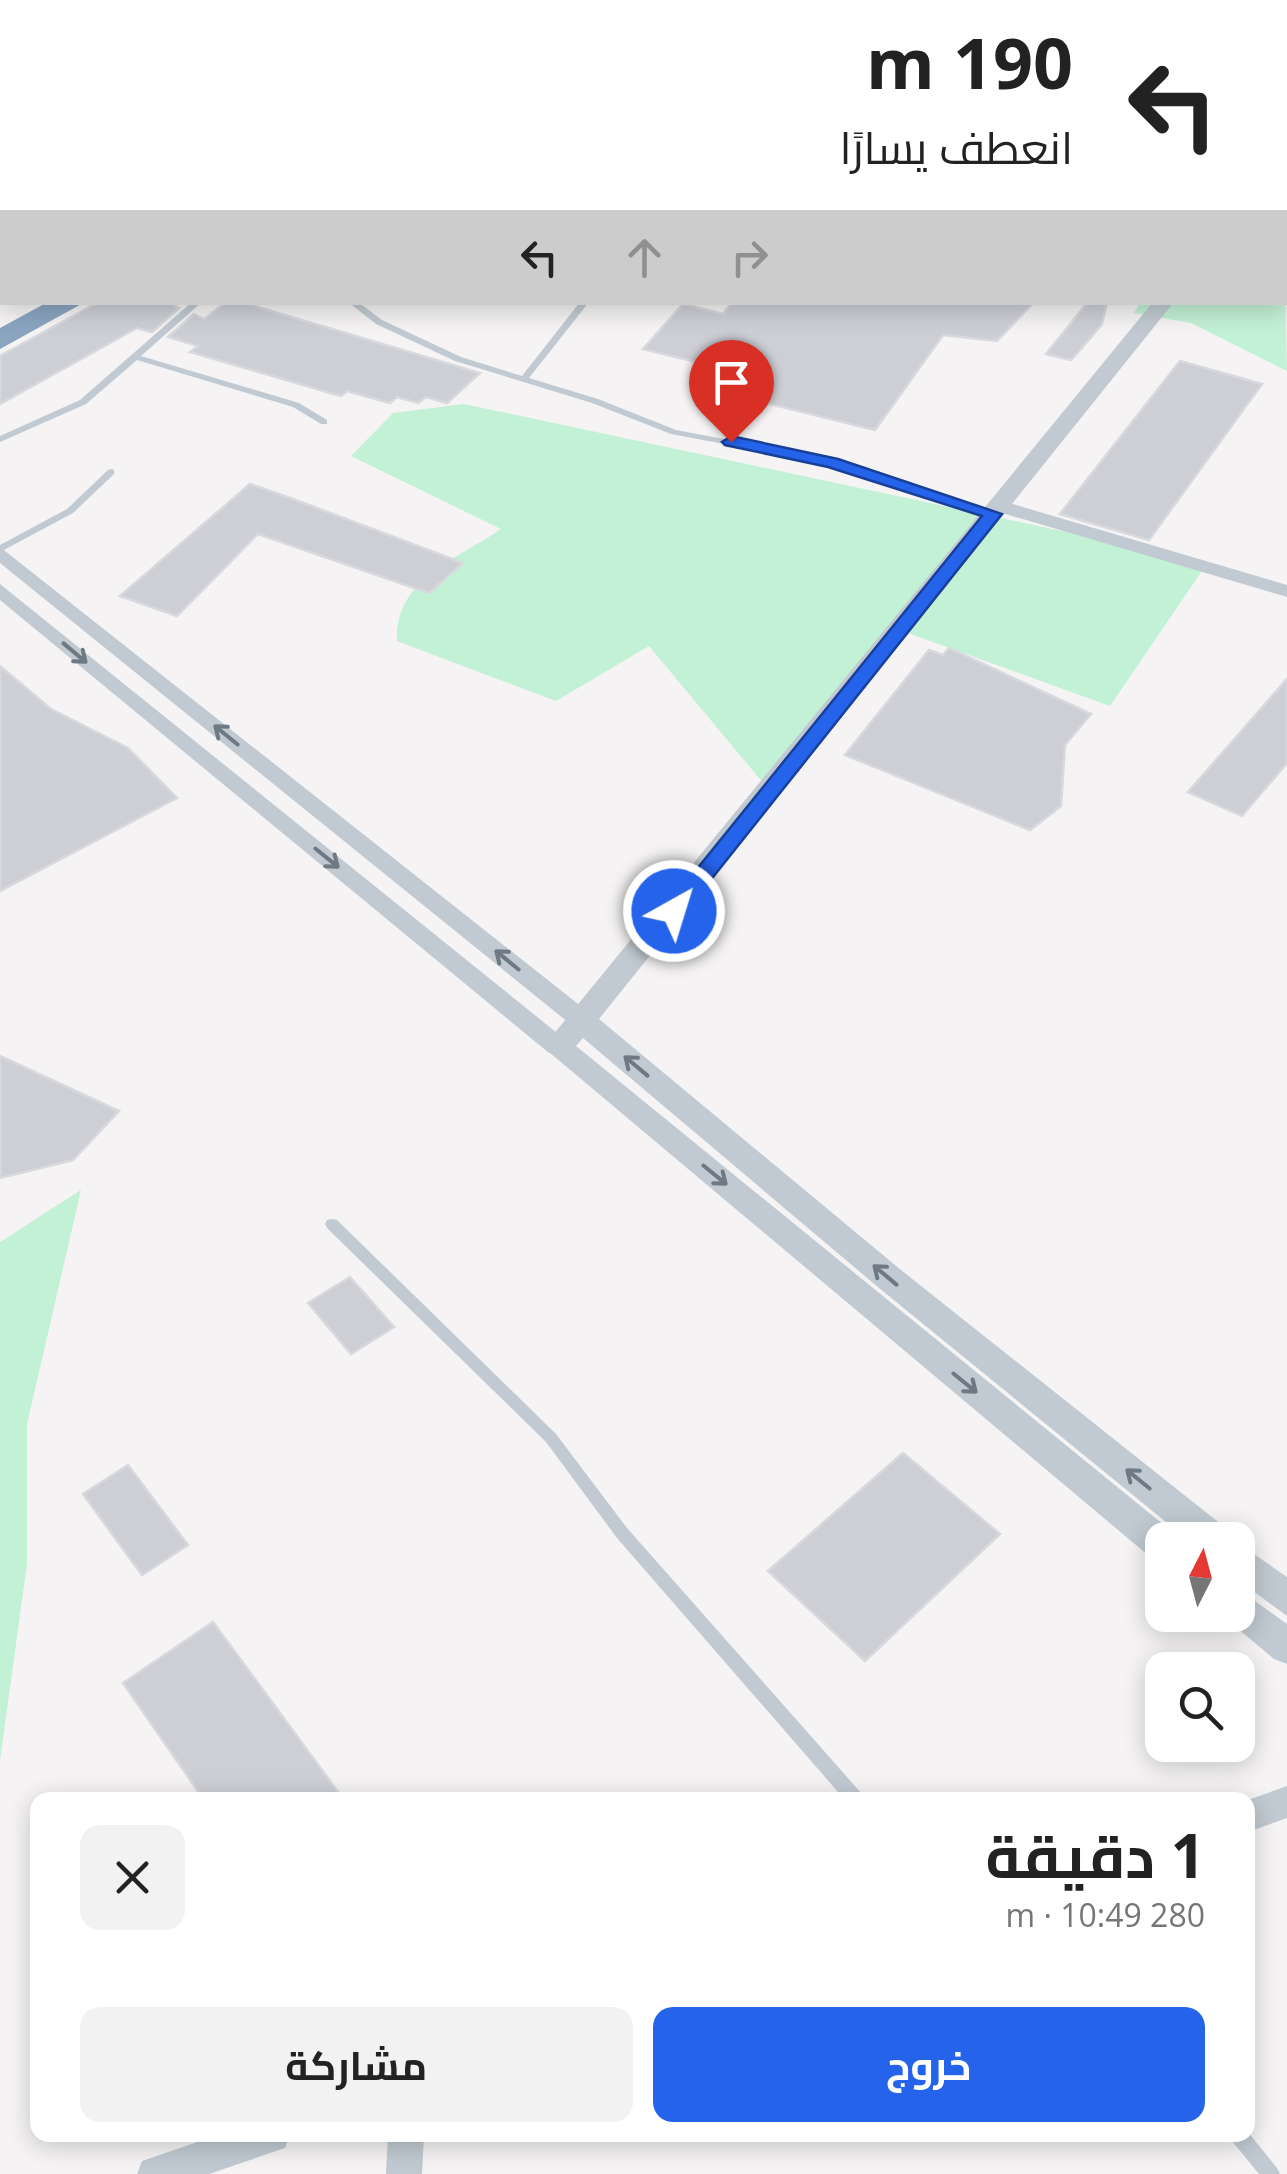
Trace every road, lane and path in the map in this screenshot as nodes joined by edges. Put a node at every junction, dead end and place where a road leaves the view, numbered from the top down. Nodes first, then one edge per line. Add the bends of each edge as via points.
1 (65, 305) edge
2 (195, 305) edge
3 (356, 305) edge
4 (583, 305) edge
5 (1162, 305) edge
6 (0, 340) edge
7 (140, 358) junction
8 (524, 379) junction
9 (324, 422) dead end
10 (0, 439) edge
11 (110, 472) dead end
12 (996, 510) junction
13 (4, 560) edge
14 (41, 586) junction
15 (1287, 592) edge
16 (6, 595) edge
17 (269, 770) junction
18 (238, 786) junction
19 (582, 1022) junction
20 (558, 1047) junction
21 (332, 1224) dead end
22 (1192, 1522) edge
23 (1145, 1530) edge
24 (1255, 1573) edge
25 (1287, 1599) edge
26 (1255, 1620) edge
27 (1287, 1647) edge
28 (849, 1792) edge
29 (1287, 1802) edge
30 (1255, 1813) edge
31 (251, 2142) edge
32 (406, 2142) edge
33 (1244, 2142) edge
34 (156, 2174) edge
35 (404, 2174) edge
36 (1272, 2174) edge

1 - 6 highway
2 - 7 lane
3 - 8 lane via 458,359
4 - 8 lane
5 - 12 street
7 - 9 lane via 296,404
7 - 10 lane via 83,402
8 - 12 lane via 674,432 832,462
11 - 13 lane
12 - 15 street
12 - 19 street
13 - 14 street
14 - 16 street
17 -> 14 street
16 -> 18 street
17 - 18 street
19 -> 17 street
18 -> 20 street
19 - 20 street
22 -> 19 street
20 -> 23 street
21 - 28 lane via 551,1438 622,1532
24 - 25 street
26 - 27 street
29 - 30 street
31 - 34 street
32 - 35 street
33 - 36 lane

